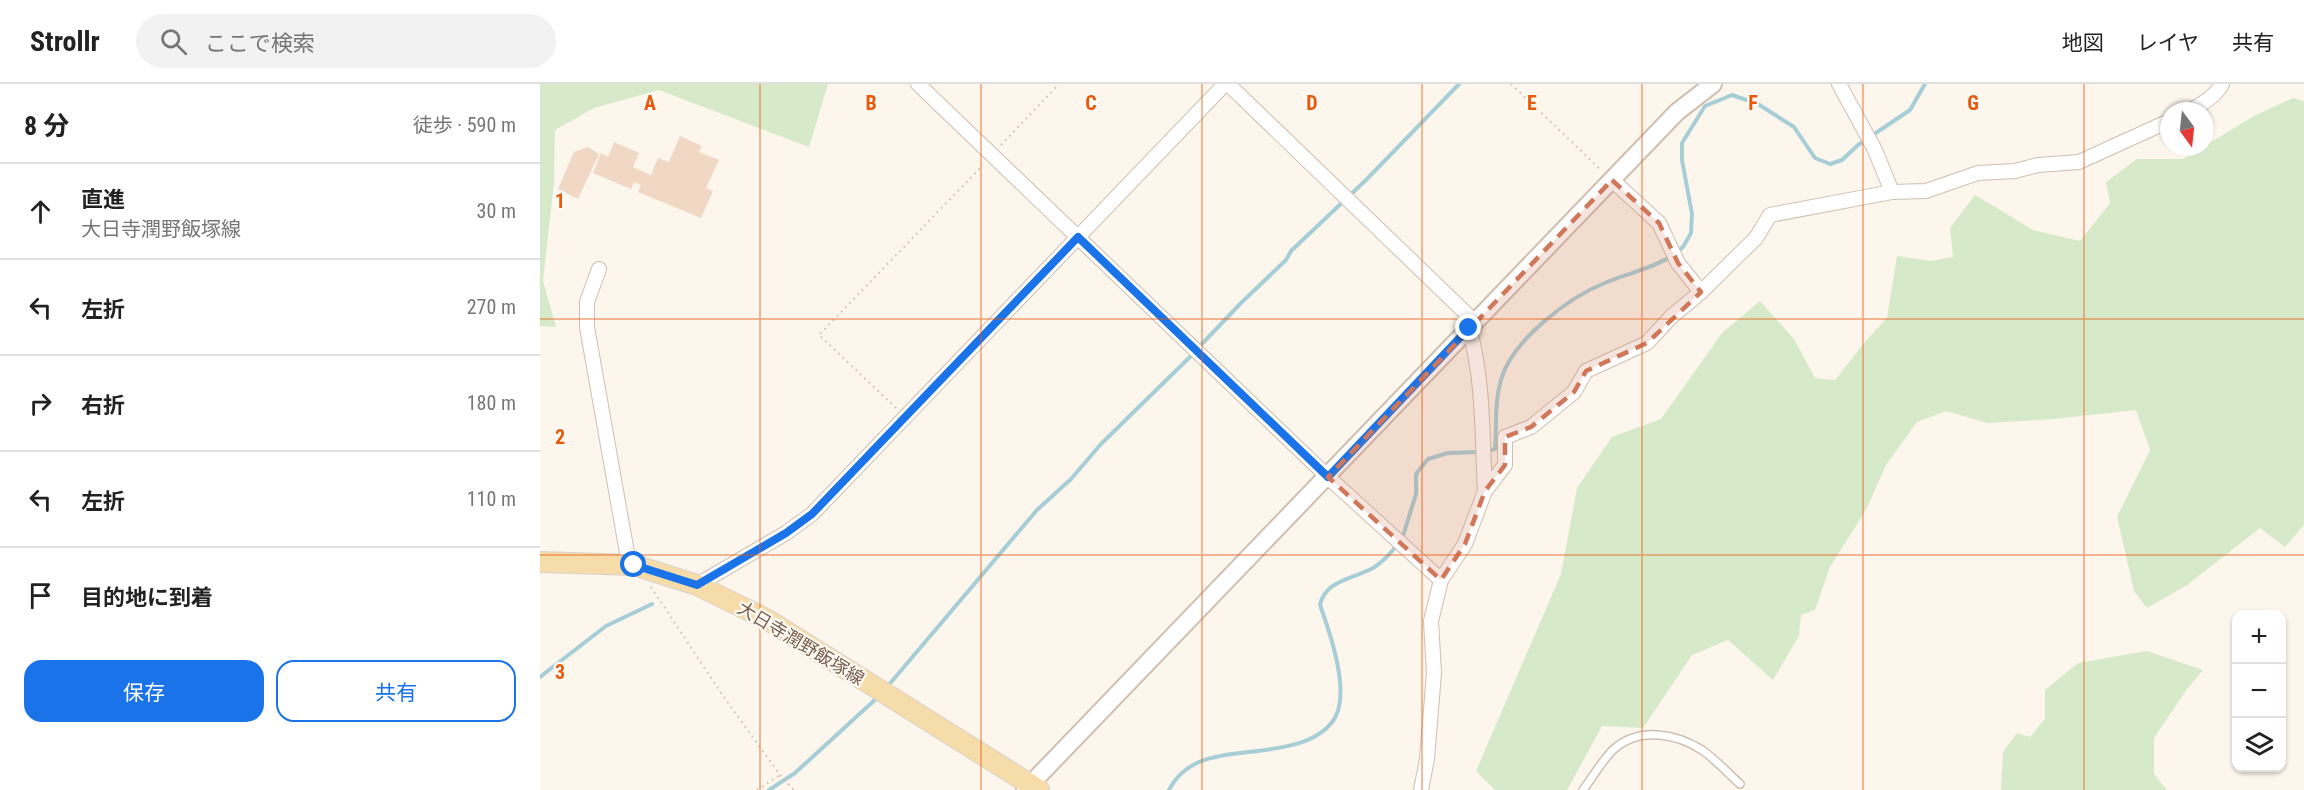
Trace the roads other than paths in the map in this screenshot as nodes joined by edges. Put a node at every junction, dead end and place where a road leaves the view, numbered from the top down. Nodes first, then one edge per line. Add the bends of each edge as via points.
1 (918, 84) edge
2 (1226, 84) edge
3 (1713, 84) edge
4 (1839, 84) edge
5 (2222, 84) edge
6 (2204, 102) edge
7 (2160, 125) edge
8 (1612, 180) junction
9 (1892, 192) junction
10 (1078, 237) junction
11 (599, 269) dead end
12 (1701, 292) junction
13 (1472, 325) junction
14 (1328, 477) junction
15 (1485, 490) junction
16 (540, 562) edge
17 (632, 565) junction
18 (1441, 580) junction
19 (697, 585) junction
20 (1740, 784) dead end
21 (1032, 788) edge
22 (1421, 790) edge
23 (1583, 790) edge

1 - 10 street
2 - 10 street
2 - 13 street
3 - 8 street via 1677,112
4 - 9 street via 1875,150
5 - 6 street
7 - 9 street via 2079,162 1978,173 1926,191
8 - 12 street via 1659,223 1678,263
8 - 13 street
9 - 12 street via 1770,215 1756,238
10 - 14 street
10 - 19 street via 812,514
11 - 17 street via 587,302 586,327
12 - 15 street via 1647,342 1586,371 1574,392 1531,427 1505,437 1505,465
13 - 14 street
13 - 15 street
14 - 18 street
14 - 21 street
15 - 18 street via 1465,544
16 - 17 main road, 大日寺潤野飯塚線
17 - 19 main road, 大日寺潤野飯塚線
18 - 22 street via 1431,621 1434,673
19 - 21 main road, 大日寺潤野飯塚線 via 768,620
20 - 23 lane via 1701,750 1668,736 1649,734 1632,737 1614,749

